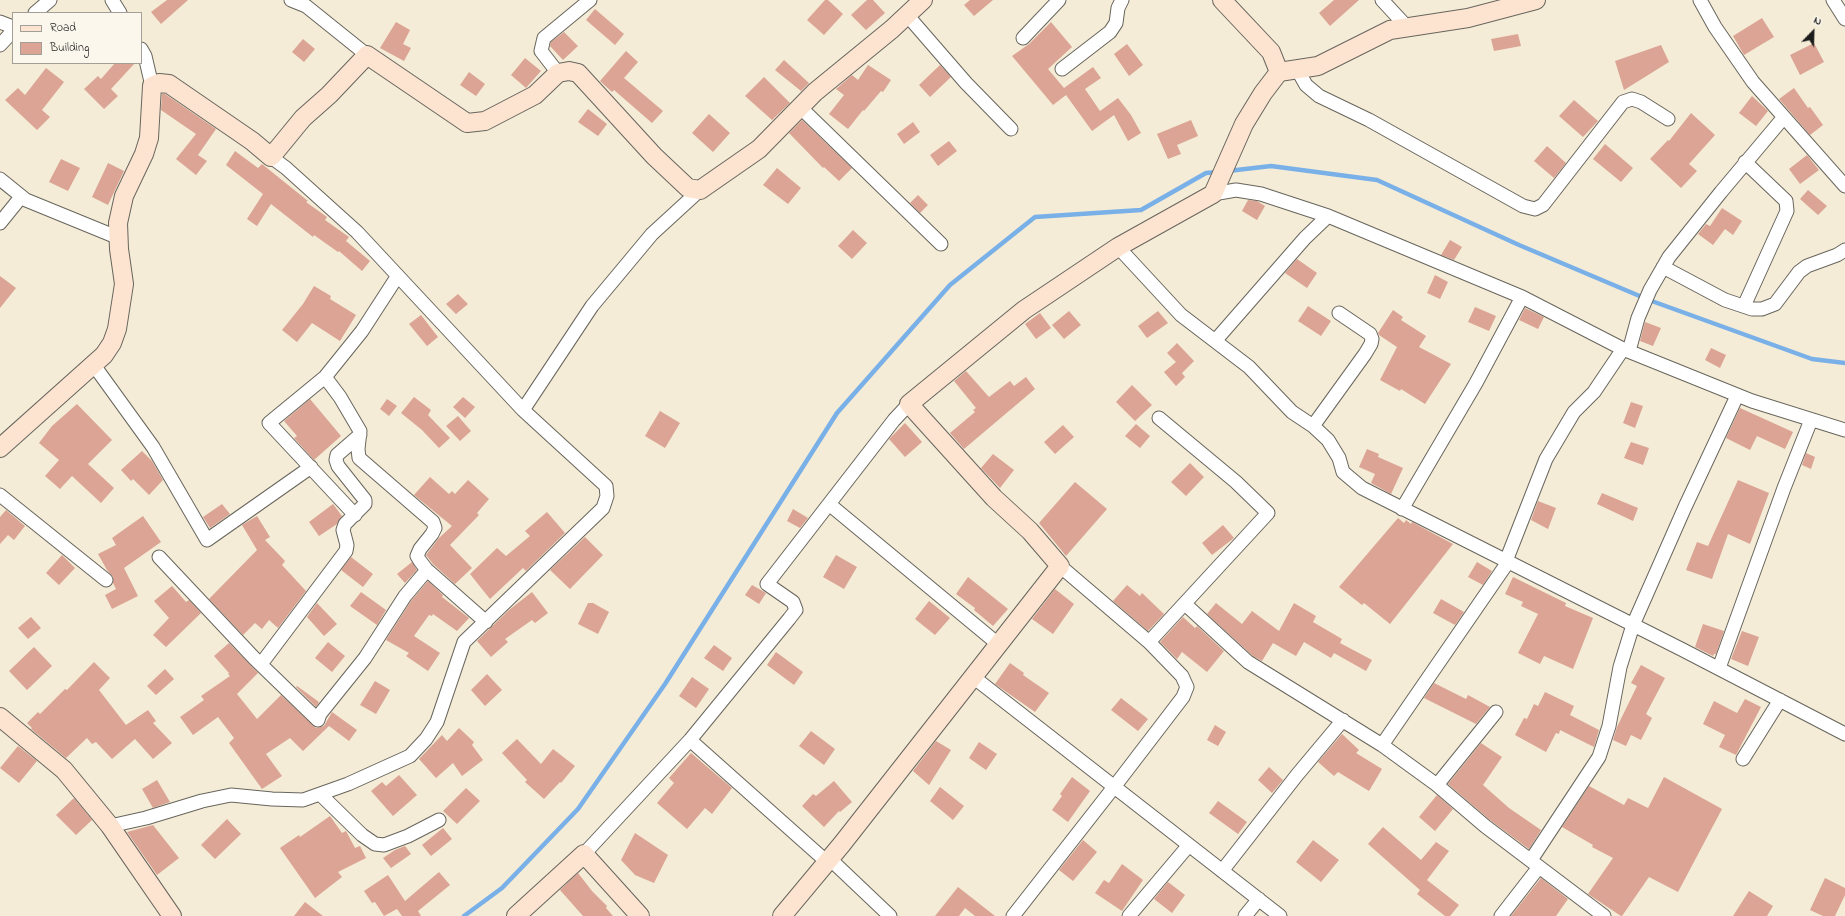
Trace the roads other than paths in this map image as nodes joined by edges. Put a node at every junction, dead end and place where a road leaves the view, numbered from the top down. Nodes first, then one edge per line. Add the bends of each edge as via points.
1 (50, 0) edge
2 (112, 0) edge
3 (291, 0) edge
4 (590, 0) edge
5 (923, 0) edge
6 (1059, 0) edge
7 (1122, 0) edge
8 (1222, 0) edge
9 (1382, 0) edge
10 (1536, 0) edge
11 (1700, 0) edge
12 (1833, 0) edge
13 (1507, 4) edge
14 (36, 12) edge
15 (119, 12) edge
16 (907, 15) junction
17 (1845, 18) edge
18 (0, 22) edge
19 (12, 27) edge
20 (1407, 27) junction
21 (12, 32) edge
22 (1023, 38) dead end
23 (0, 45) edge
24 (142, 51) edge
25 (367, 55) junction
26 (1062, 69) dead end
27 (1297, 69) junction
28 (1279, 72) junction
29 (558, 73) junction
30 (152, 86) junction
31 (800, 107) junction
32 (1784, 116) junction
33 (1668, 120) dead end
34 (1011, 129) dead end
35 (270, 157) junction
36 (1745, 162) junction
37 (0, 179) edge
38 (1845, 186) edge
39 (700, 190) junction
40 (1213, 194) junction
41 (21, 197) junction
42 (1328, 216) junction
43 (0, 222) edge
44 (119, 238) junction
45 (942, 244) dead end
46 (1118, 248) junction
47 (1845, 250) edge
48 (1663, 267) junction
49 (397, 277) junction
50 (1522, 297) junction
51 (1744, 306) junction
52 (1340, 313) dead end
53 (1214, 340) junction
54 (1626, 350) junction
55 (93, 364) junction
56 (325, 377) junction
57 (1738, 396) junction
58 (909, 404) junction
59 (524, 410) junction
60 (1159, 418) dead end
61 (1811, 420) junction
62 (1313, 426) junction
63 (1845, 430) edge
64 (360, 435) junction
65 (0, 448) edge
66 (311, 467) junction
67 (0, 495) edge
68 (829, 504) junction
69 (1402, 509) junction
70 (355, 515) junction
71 (160, 557) dead end
72 (1507, 562) junction
73 (1060, 566) junction
74 (427, 570) junction
75 (106, 580) dead end
76 (1185, 604) junction
77 (486, 622) junction
78 (1633, 625) junction
79 (1149, 642) junction
80 (998, 644) junction
81 (261, 664) junction
82 (1719, 668) junction
83 (972, 676) junction
84 (1780, 700) junction
85 (1496, 712) dead end
86 (0, 717) edge
87 (1342, 720) junction
88 (1845, 734) edge
89 (690, 740) junction
90 (1382, 744) junction
91 (1743, 759) dead end
92 (1437, 785) junction
93 (1114, 787) junction
94 (320, 794) junction
95 (438, 820) dead end
96 (110, 826) junction
97 (1189, 845) junction
98 (584, 854) junction
99 (829, 860) junction
100 (1535, 864) junction
101 (1222, 871) junction
102 (1259, 899) junction
103 (172, 916) edge
104 (516, 916) edge
105 (640, 916) edge
106 (782, 916) edge
107 (890, 916) edge
108 (1013, 916) edge
109 (1129, 916) edge
110 (1245, 916) edge
111 (1280, 916) edge
112 (1501, 916) edge
113 (1604, 916) edge

1 - 14 street
2 - 15 street
3 - 25 street via 306,6
4 - 29 street via 544,38 542,50
5 - 16 street
6 - 22 street
7 - 26 street via 1116,23 1110,32
8 - 28 street via 1271,52
9 - 20 street
10 - 13 street
11 - 32 street via 1715,27 1753,82
12 - 17 street
13 - 20 street via 1468,18
16 - 31 street
16 - 34 street via 966,83
18 - 19 street
20 - 27 street via 1390,30 1318,66
21 - 23 street
24 - 30 street
25 - 29 street via 467,123 485,121 535,95
25 - 35 street via 303,118
27 - 28 street
27 - 33 street via 1306,85 1319,96 1369,120 1523,206 1536,209 1543,205 1624,102 1641,102
28 - 40 street via 1244,124
29 - 39 street via 578,73 654,156 688,188
30 - 35 street via 158,83 169,84 252,141
30 - 44 street via 149,138 124,196 118,223
31 - 39 street via 759,149
31 - 45 street
32 - 36 street
32 - 38 street
35 - 49 street via 286,168 357,232
36 - 48 street
36 - 51 street via 1786,201 1787,211
37 - 41 street
39 - 59 street via 652,234 592,306
40 - 42 street via 1236,190 1261,194
40 - 46 street
41 - 43 street
41 - 44 street
42 - 50 street
42 - 53 street via 1305,238
44 - 55 street via 124,284 117,329 104,355
46 - 53 street via 1181,315
46 - 58 street via 1024,310
47 - 51 street via 1799,272 1775,304 1762,309
48 - 51 street via 1726,300
48 - 54 street via 1650,290
49 - 56 street via 362,331
49 - 59 street
50 - 54 street
50 - 69 street via 1476,383
52 - 62 street via 1370,334 1371,344
53 - 62 street via 1249,367 1292,412
54 - 57 street
54 - 72 street via 1594,392 1574,412 1549,453
55 - 65 street
55 - 66 street via 153,446 207,540
56 - 64 street via 358,426
56 - 66 street via 269,423
57 - 61 street
57 - 78 street
58 - 68 street
58 - 73 street
59 - 77 street via 606,486 607,496 603,508
60 - 76 street via 1236,482 1268,513
61 - 63 street
61 - 82 street
62 - 69 street via 1328,440 1344,472 1362,488
64 - 70 street via 337,455 336,460 365,500 365,504
64 - 74 street via 359,458 433,522 435,528 417,556
66 - 70 street
67 - 75 street
68 - 80 street
68 - 89 street via 767,584 793,602 796,610
69 - 72 street
70 - 81 street via 345,524 343,530 346,551
71 - 81 street
72 - 78 street
72 - 90 street
73 - 79 street
73 - 80 street
74 - 77 street
74 - 81 street via 405,596 365,658 318,720
76 - 79 street
76 - 87 street via 1248,662
77 - 94 street via 464,642 437,722 410,756
78 - 82 street
78 - 100 street via 1620,667 1609,726 1599,757
79 - 93 street via 1182,676 1187,687 1183,697
80 - 83 street
82 - 84 street
83 - 93 street
83 - 99 street
84 - 88 street
84 - 91 street
85 - 92 street
86 - 96 street via 64,770
87 - 90 street
87 - 101 street
89 - 98 street
89 - 99 street
90 - 92 street
92 - 100 street
93 - 97 street
93 - 108 street
94 - 95 street via 362,835 375,844 384,845 408,836
94 - 96 street via 302,800 230,795
96 - 103 street
97 - 101 street
97 - 109 street
98 - 104 street
98 - 105 street
99 - 106 street
99 - 107 street
100 - 112 street
100 - 113 street
101 - 102 street
102 - 110 street
102 - 111 street

